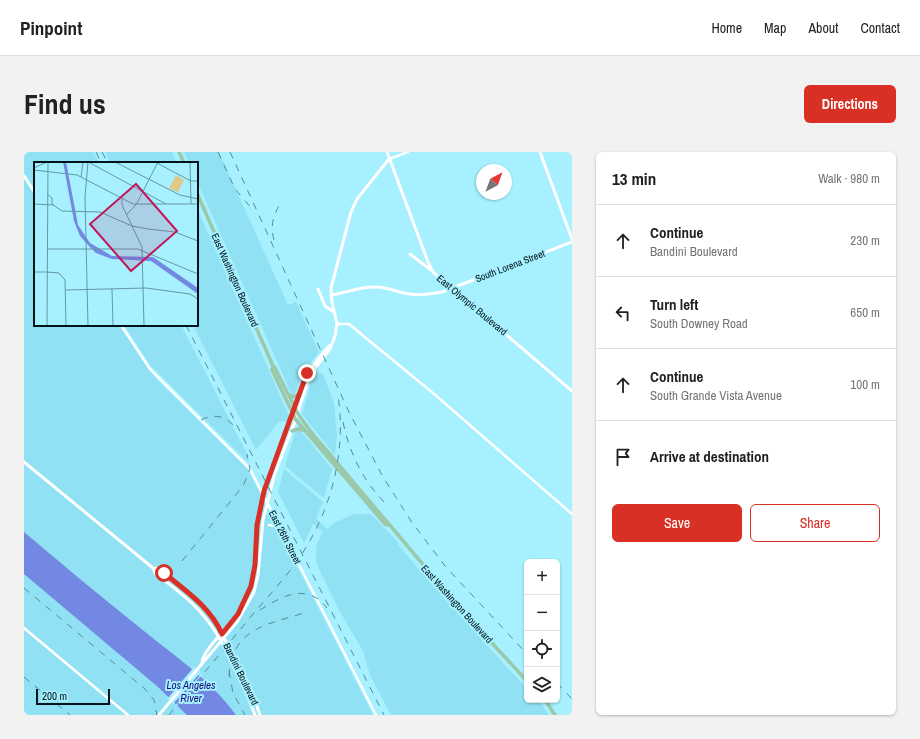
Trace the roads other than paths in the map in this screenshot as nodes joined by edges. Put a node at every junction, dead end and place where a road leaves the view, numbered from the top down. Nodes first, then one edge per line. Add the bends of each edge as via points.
1 (179, 152) edge
2 (387, 152) edge
3 (408, 152) edge
4 (540, 152) edge
5 (389, 159) junction
6 (184, 162) edge
7 (24, 176) edge
8 (34, 191) edge
9 (198, 195) edge
10 (572, 240) edge
11 (410, 254) dead end
12 (433, 272) junction
13 (451, 288) junction
14 (318, 289) dead end
15 (330, 295) junction
16 (334, 312) junction
17 (337, 324) junction
18 (122, 326) edge
19 (331, 345) junction
20 (273, 366) junction
21 (286, 391) junction
22 (572, 391) edge
23 (299, 394) junction
24 (295, 409) junction
25 (298, 414) junction
26 (293, 415) junction
27 (296, 420) junction
28 (303, 430) junction
29 (292, 431) junction
30 (24, 462) edge
31 (572, 514) edge
32 (270, 525) dead end
33 (388, 525) junction
34 (280, 527) junction
35 (153, 568) junction
36 (24, 628) edge
37 (222, 634) junction
38 (218, 638) junction
39 (224, 638) junction
40 (221, 642) junction
41 (224, 649) junction
42 (214, 650) junction
43 (202, 662) junction
44 (524, 678) edge
45 (547, 703) edge
46 (128, 715) edge
47 (159, 715) edge
48 (255, 715) edge
49 (260, 715) edge
50 (376, 715) edge
51 (555, 715) edge

1 - 6 main road
2 - 5 main road, East Olympic Boulevard
3 - 5 street
4 - 10 main road
5 - 12 main road, East Olympic Boulevard
5 - 15 main road via 353,206
7 - 8 street
9 - 20 main road, East Washington Boulevard
10 - 13 main road, South Lorena Street
11 - 12 main road
12 - 13 main road, East Olympic Boulevard
13 - 15 main road, South Lorena Street via 420,295 382,287 367,287
13 - 22 main road, East Olympic Boulevard
14 - 16 main road via 325,306
15 - 16 main road
16 - 17 main road
17 - 19 main road via 336,336
17 - 31 street via 348,324 439,397
18 - 34 street, East 26th Street via 150,369 247,465
19 - 23 main road via 310,368
19 - 25 main road via 309,378
20 - 21 main road, East Washington Boulevard
20 - 26 main road, East Washington Boulevard via 272,370
21 - 23 main road via 294,397
21 - 24 main road, East Washington Boulevard
23 - 24 main road
24 - 25 main road, East Washington Boulevard
24 - 26 main road
25 - 27 main road
25 - 33 main road, East Washington Boulevard
26 - 27 main road, East Washington Boulevard
26 - 37 main road via 272,466 261,505 251,586 238,614
27 - 28 main road, East Washington Boulevard
27 - 29 main road
28 - 29 main road via 298,428
28 - 33 main road, East Washington Boulevard
29 - 39 main road via 275,473 265,510 254,592 244,612
30 - 35 main road, Bandini Boulevard
32 - 34 street
33 - 44 main road, East Washington Boulevard
34 - 50 street, East 26th Street
35 - 37 main road, Bandini Boulevard via 159,569 200,603 214,619
35 - 38 main road, Bandini Boulevard via 155,573 202,613
36 - 46 street
37 - 38 main road
37 - 39 main road, Bandini Boulevard
38 - 40 main road, Bandini Boulevard
38 - 43 main road
39 - 40 main road
39 - 49 main road, Bandini Boulevard via 250,687
40 - 41 main road, Bandini Boulevard
40 - 42 main road
41 - 42 main road
41 - 48 main road, Bandini Boulevard via 245,688
42 - 43 main road
43 - 47 main road
45 - 51 main road

